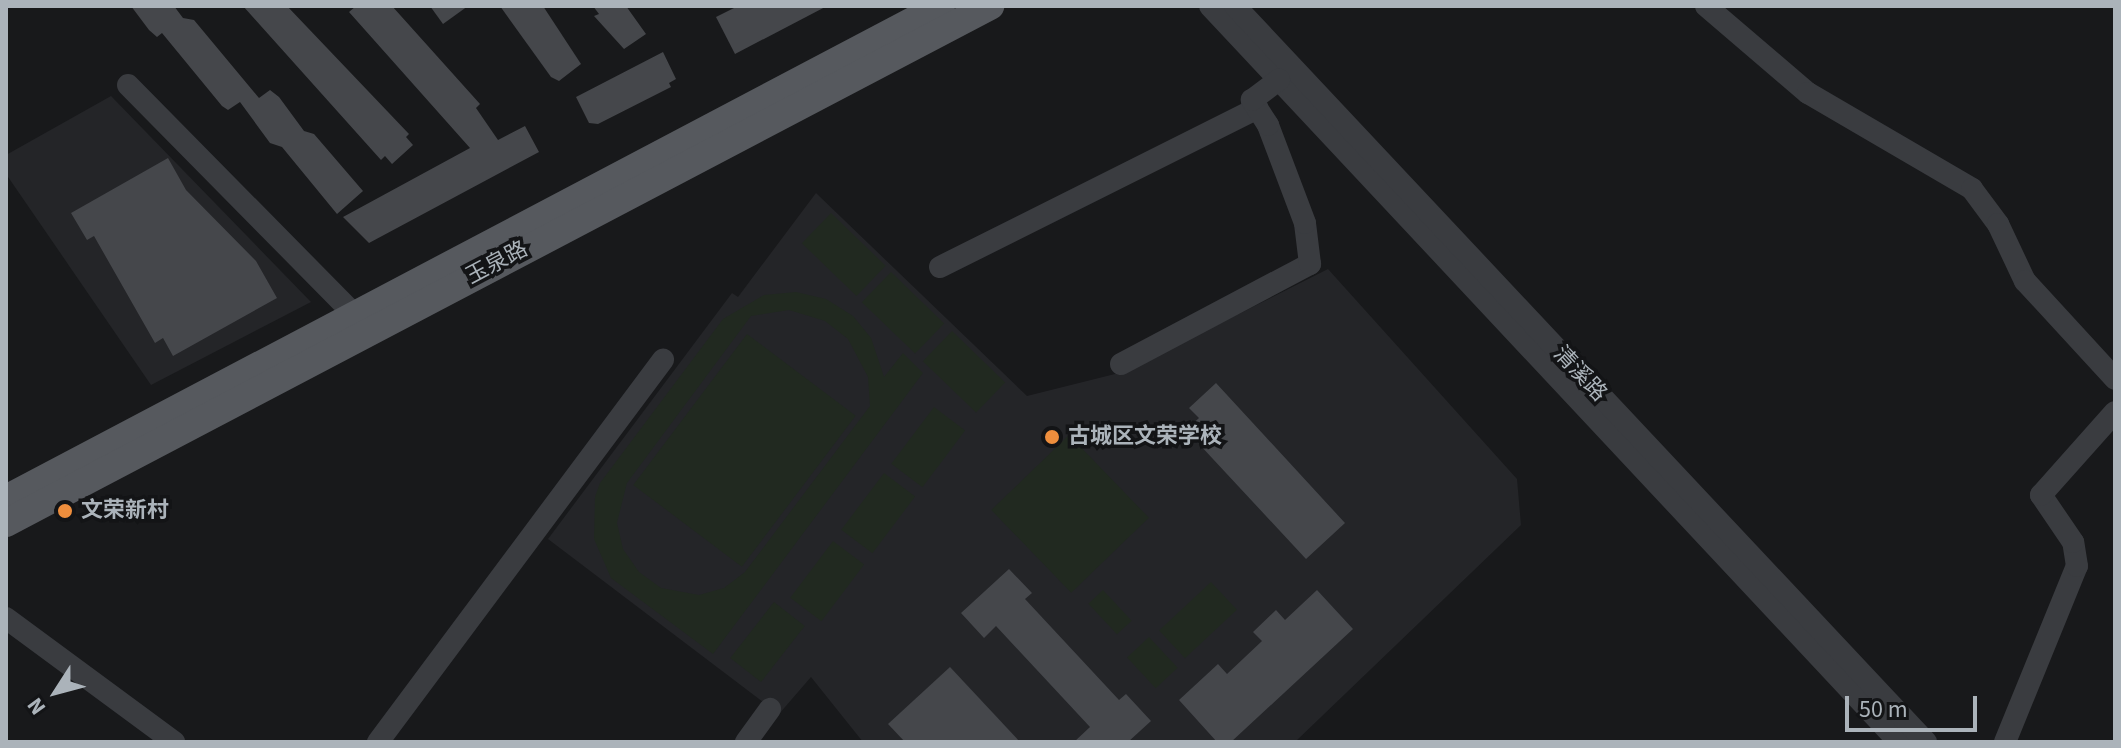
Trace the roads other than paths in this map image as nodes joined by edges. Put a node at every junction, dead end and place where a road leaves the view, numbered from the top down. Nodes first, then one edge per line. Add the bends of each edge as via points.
1 (941, 6) edge
2 (990, 6) edge
3 (1210, 6) edge
4 (1235, 6) edge
5 (1706, 6) edge
6 (1279, 80) junction
7 (128, 85) dead end
8 (1257, 108) junction
9 (940, 267) dead end
10 (355, 315) junction
11 (663, 359) dead end
12 (1121, 364) dead end
13 (2115, 379) edge
14 (2115, 412) edge
15 (6, 499) edge
16 (6, 523) edge
17 (6, 618) edge
18 (770, 709) dead end
19 (174, 742) edge
20 (378, 742) edge
21 (746, 742) edge
22 (1899, 742) edge
23 (1926, 742) edge
24 (2005, 742) edge

1 - 10 main road, 玉泉路
2 - 16 main road, 玉泉路
3 - 6 street, 清溪路
4 - 23 street, 清溪路
5 - 13 street via 1808,93 1972,189 1998,224 2025,281
6 - 8 street via 1252,100
6 - 22 street, 清溪路
7 - 10 street
8 - 9 street
8 - 12 street via 1305,223 1310,264
10 - 15 main road, 玉泉路
11 - 20 street
14 - 24 street via 2041,495 2073,542 2077,566
17 - 19 street
18 - 21 street

